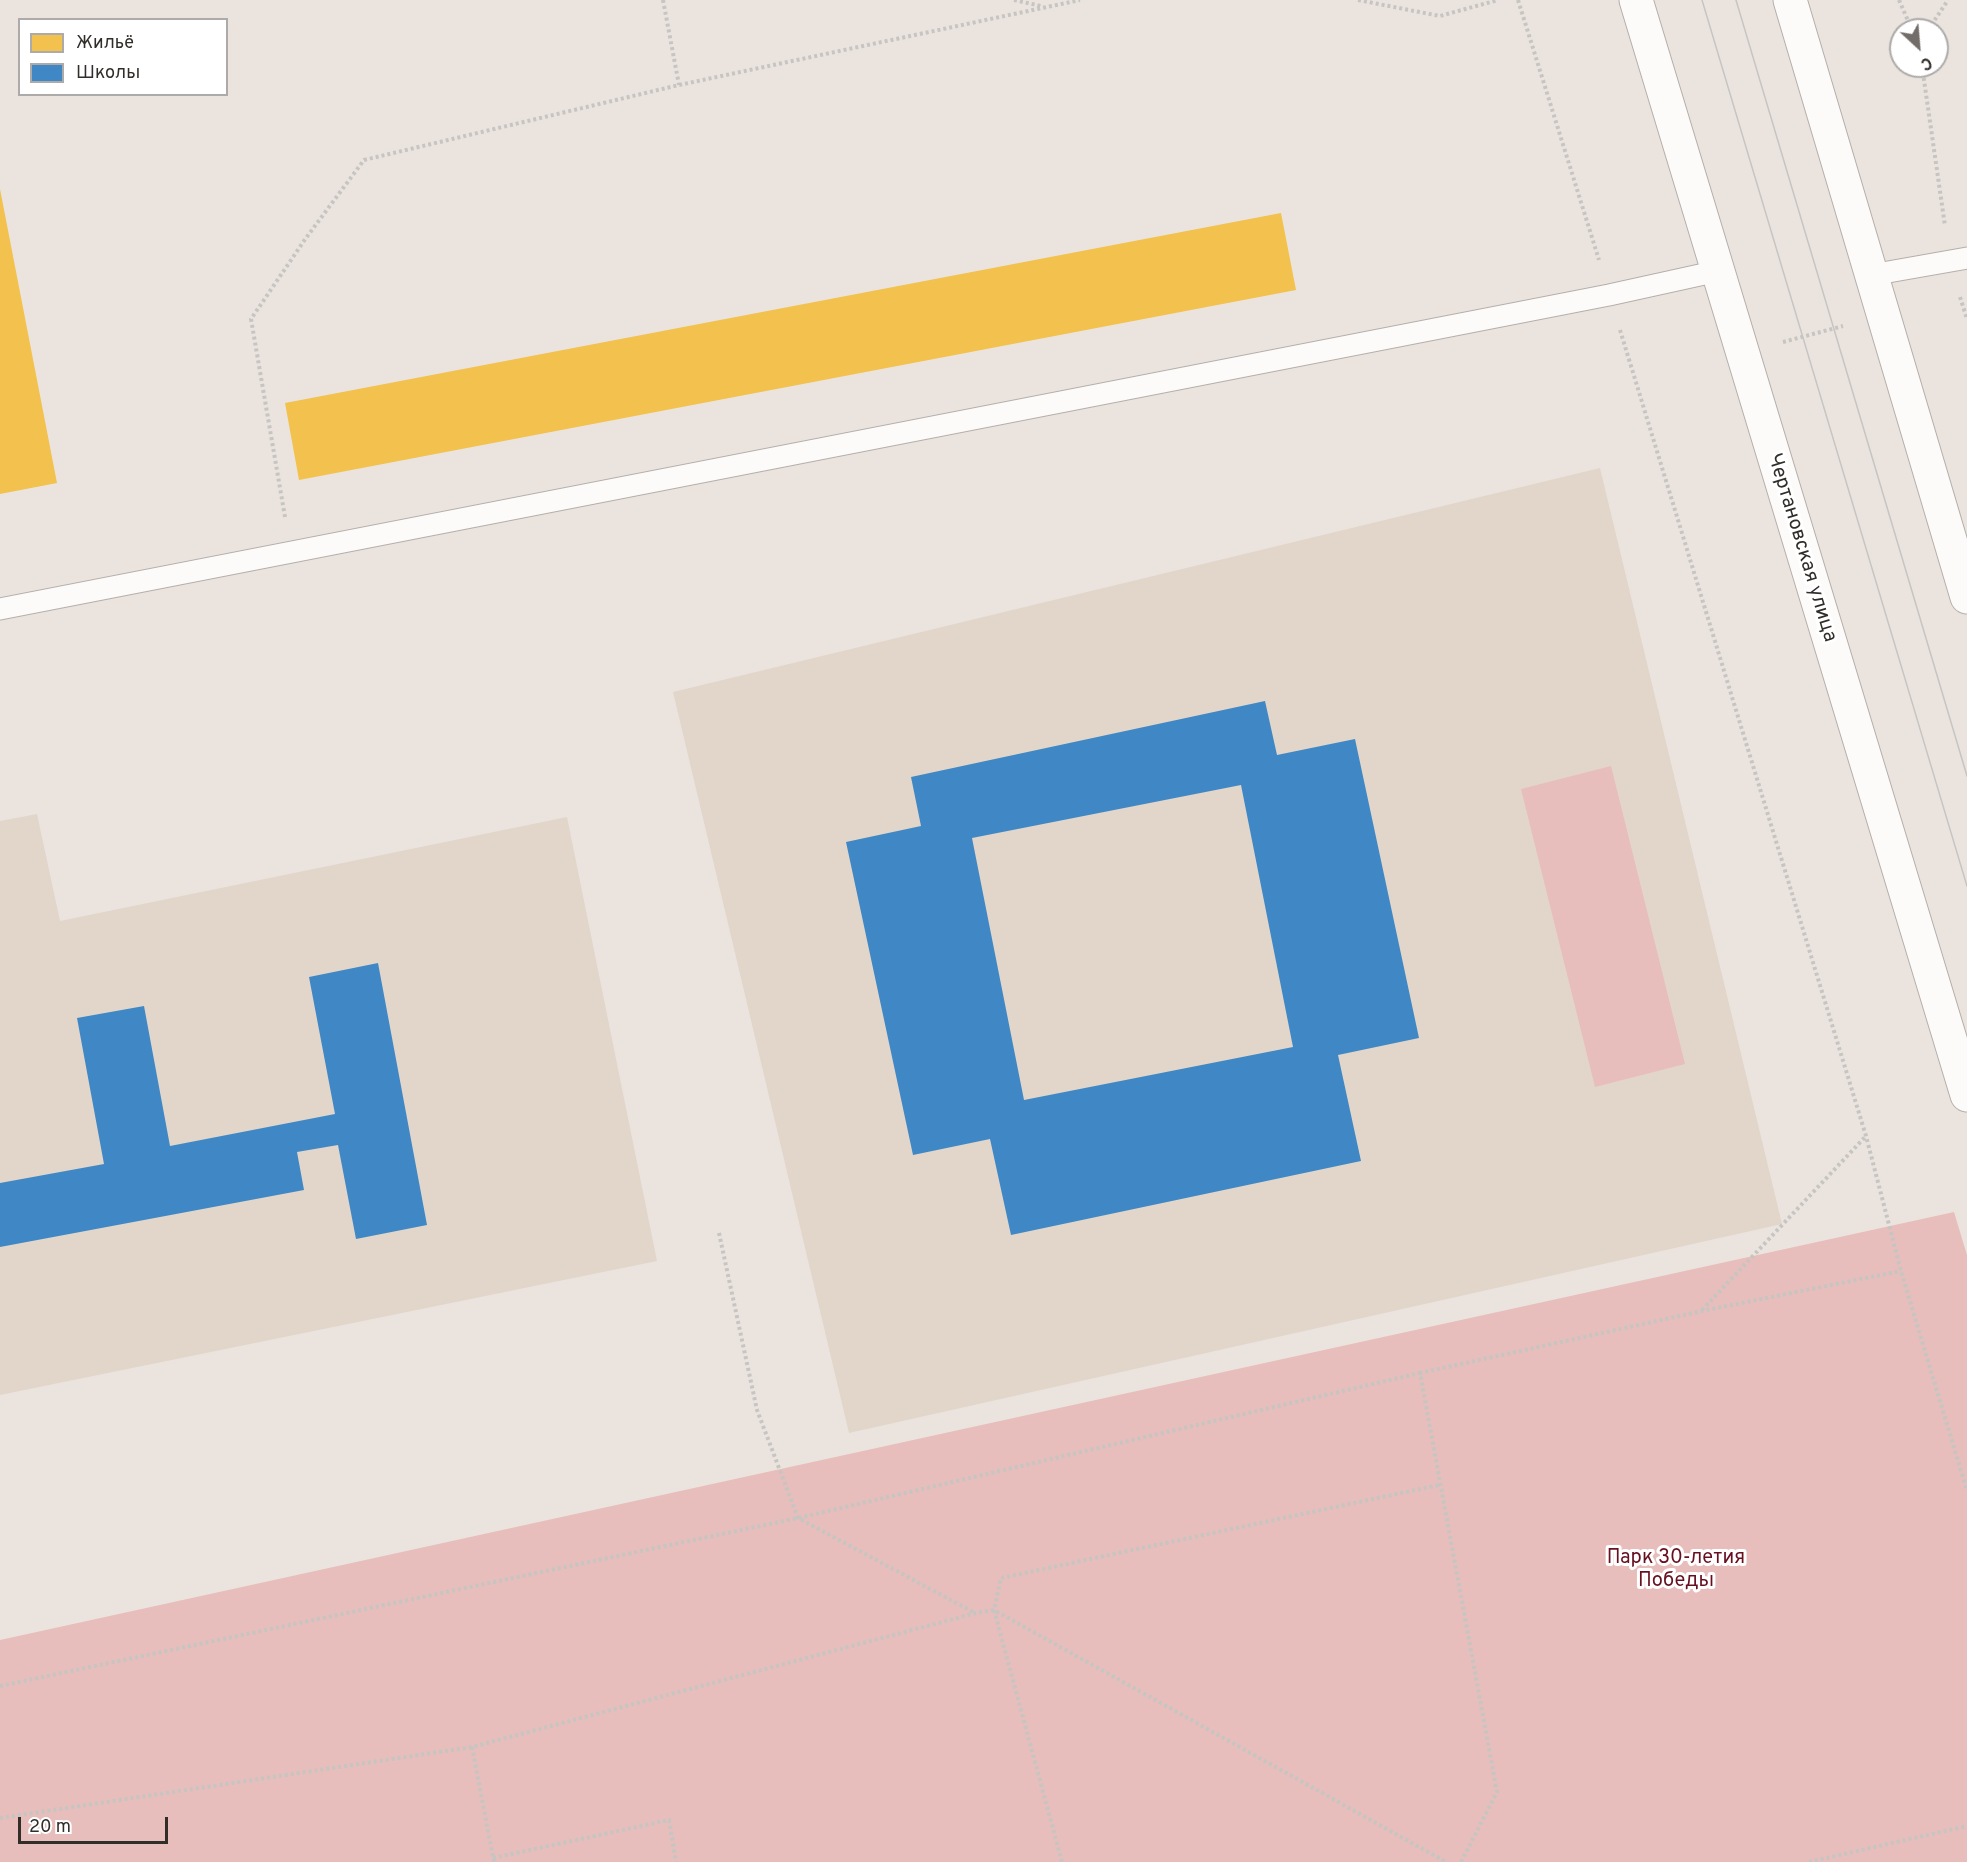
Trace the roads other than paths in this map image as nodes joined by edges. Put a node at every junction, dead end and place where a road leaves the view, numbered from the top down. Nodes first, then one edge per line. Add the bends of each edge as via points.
1 (1636, 0) edge
2 (1790, 0) edge
3 (1958, 259) edge
4 (1718, 271) junction
5 (1870, 275) junction
6 (1967, 597) edge
7 (0, 609) edge
8 (1967, 1095) edge

1 - 4 main road, Чертановская улица
2 - 5 main road
3 - 5 lane
4 - 7 lane
4 - 8 main road, Чертановская улица
5 - 6 main road

